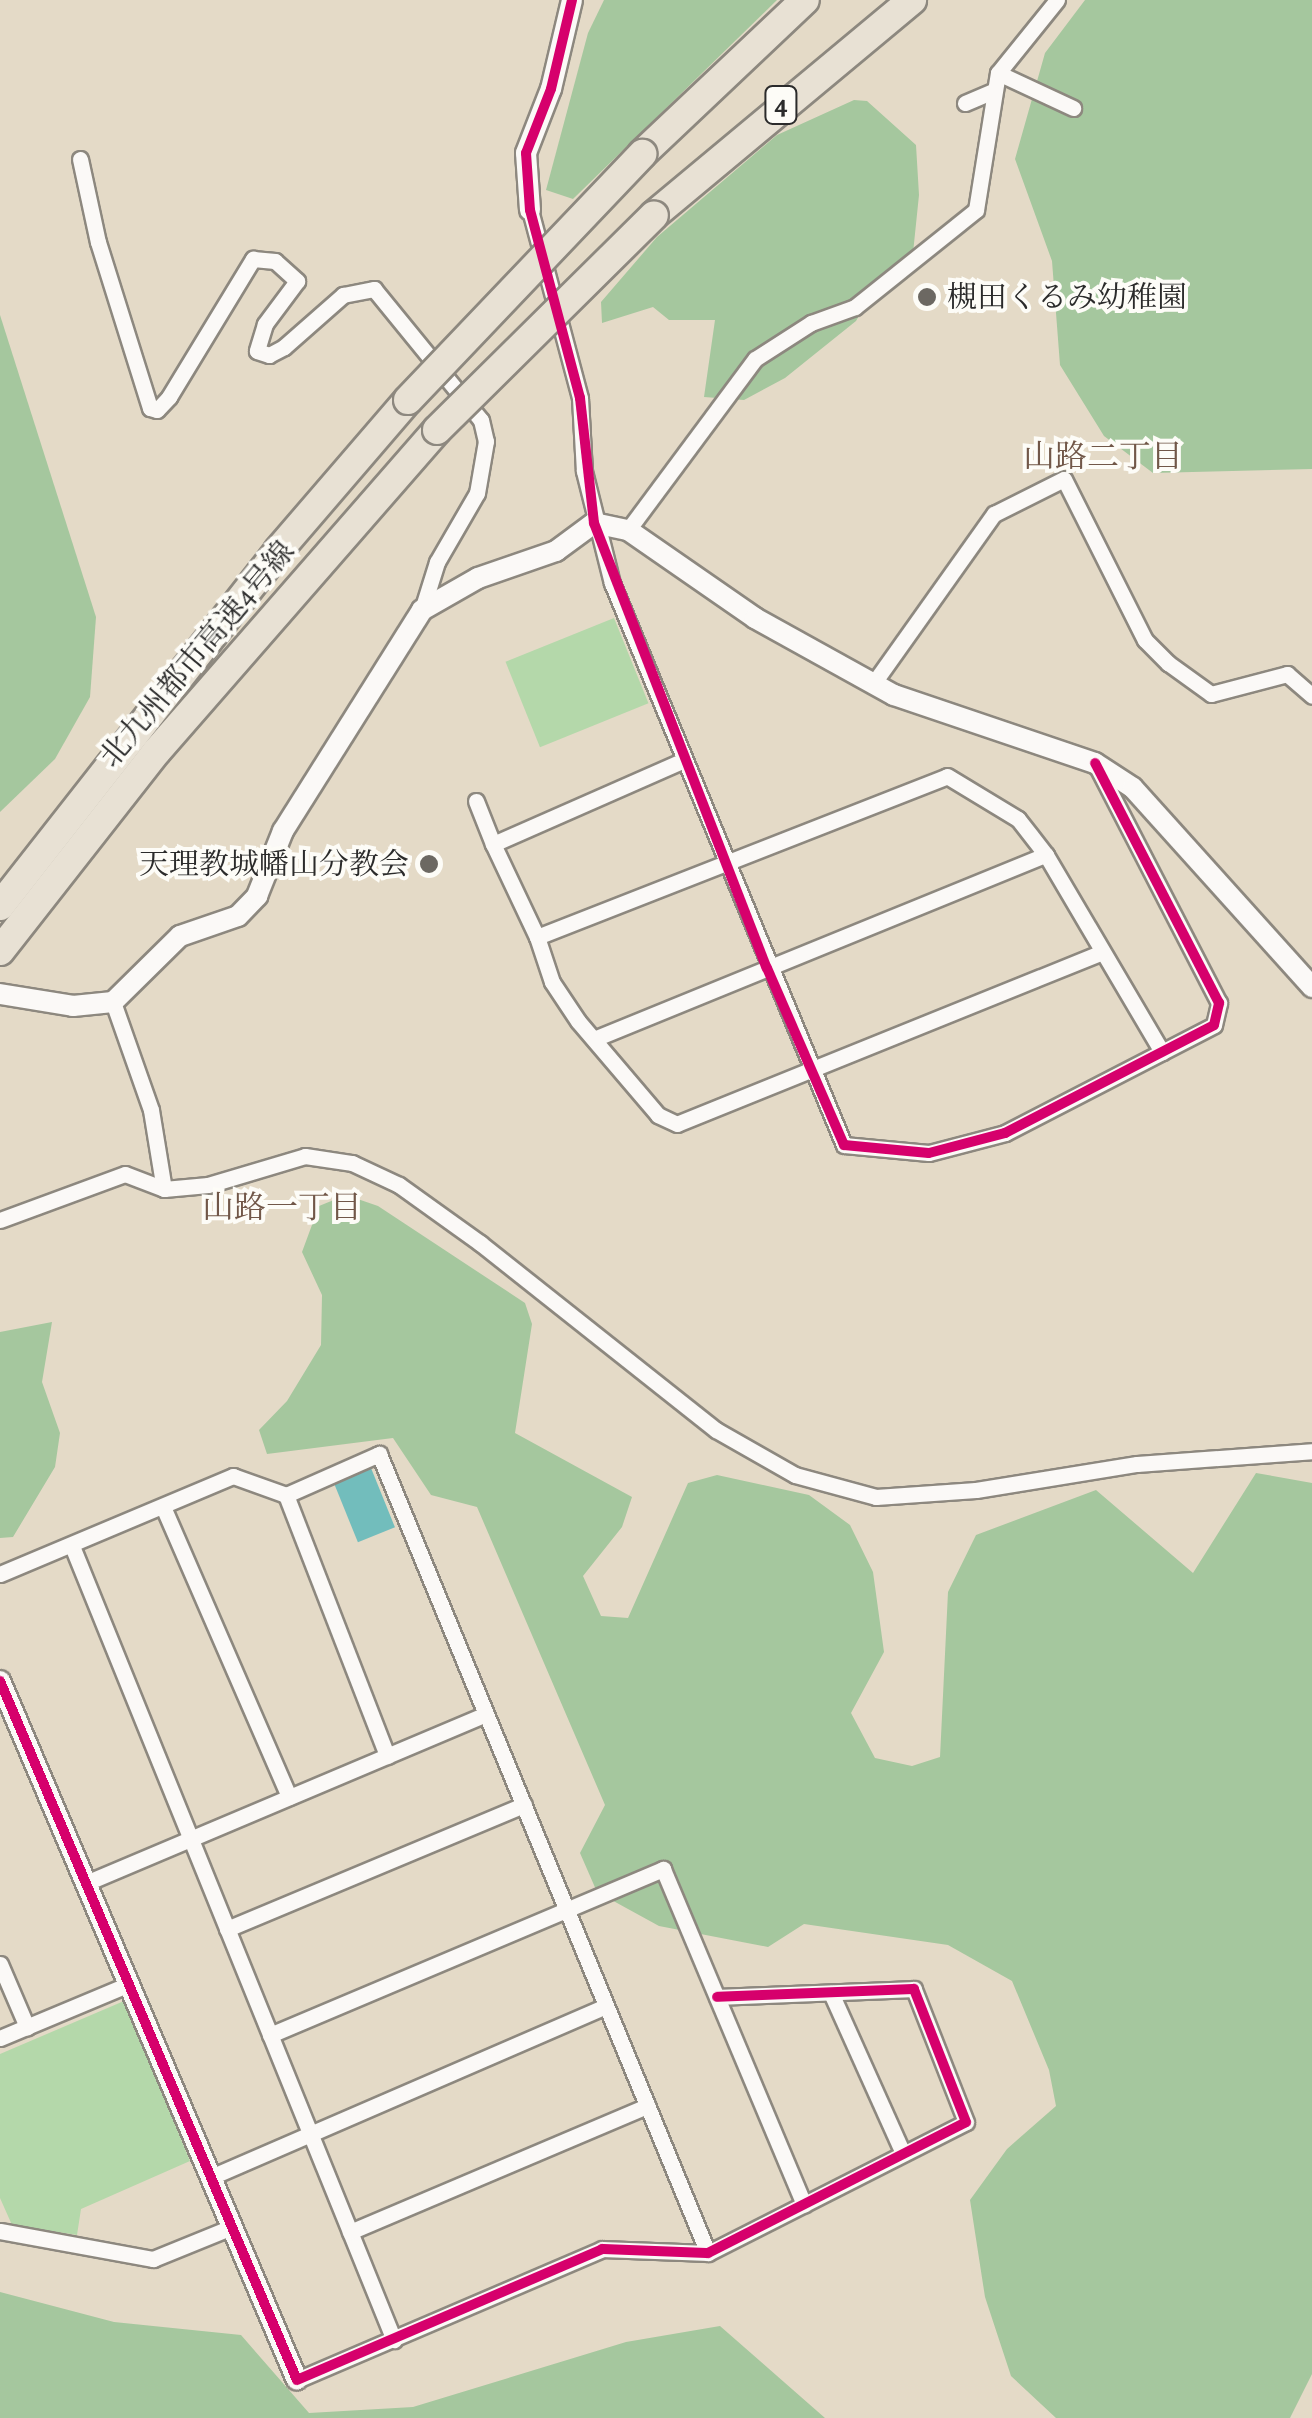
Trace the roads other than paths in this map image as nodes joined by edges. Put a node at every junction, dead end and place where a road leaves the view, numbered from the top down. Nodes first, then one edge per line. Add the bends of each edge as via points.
1 (572, 0) edge
2 (806, 0) edge
3 (912, 0) edge
4 (1057, 0) edge
5 (998, 73) junction
6 (994, 91) junction
7 (965, 103) dead end
8 (1073, 108) dead end
9 (80, 159) dead end
10 (530, 210) joint
11 (594, 523) junction
12 (628, 530) junction
13 (422, 610) junction
14 (873, 684) junction
15 (1312, 696) edge
16 (684, 760) junction
17 (1094, 763) junction
18 (476, 801) dead end
19 (493, 844) junction
20 (1046, 855) junction
21 (725, 862) junction
22 (6, 929) edge
23 (537, 937) junction
24 (1100, 953) junction
25 (767, 968) junction
26 (1312, 988) edge
27 (0, 994) edge
28 (114, 1002) junction
29 (594, 1038) junction
30 (1162, 1052) junction
31 (812, 1073) junction
32 (164, 1189) junction
33 (0, 1220) edge
34 (1312, 1451) edge
35 (286, 1495) junction
36 (164, 1509) junction
37 (72, 1546) junction
38 (0, 1574) edge
39 (2, 1691) edge
40 (486, 1714) junction
41 (387, 1756) junction
42 (288, 1798) junction
43 (524, 1805) junction
44 (191, 1839) junction
45 (86, 1884) junction
46 (567, 1910) junction
47 (227, 1929) junction
48 (0, 1964) edge
49 (129, 1984) junction
50 (830, 1992) junction
51 (717, 1998) junction
52 (606, 2006) junction
53 (27, 2027) junction
54 (270, 2035) junction
55 (0, 2038) edge
56 (647, 2106) junction
57 (310, 2134) junction
58 (903, 2153) junction
59 (211, 2177) junction
60 (804, 2206) junction
61 (232, 2227) junction
62 (0, 2232) edge
63 (350, 2232) junction
64 (708, 2252) junction
65 (394, 2340) junction
66 (297, 2380) joint

1 - 10 street via 551,89 526,153
2 - 22 highway, 北九州都市高速4号線 / 4, bridge via 642,154 408,400 278,551
3 - 22 highway, 北九州都市高速4号線 / 4, bridge via 654,214 437,430 300,580
4 - 5 street
5 - 6 street
5 - 8 street
6 - 7 street
6 - 12 street via 976,210 855,307 811,323 755,359
9 - 13 street via 150,408 157,410 169,397 252,259 276,261 298,281 265,324 257,352 269,355 284,347 344,295 374,289 481,420 486,442 477,493 437,562
10 - 11 street via 580,398
11 - 12 street
11 - 13 street via 556,551 478,578
11 - 16 street
12 - 14 street via 755,618
13 - 28 street via 282,832 258,896 238,916 180,936
14 - 15 street via 994,514 1064,479 1145,640 1168,663 1211,694 1287,674
14 - 17 street
16 - 19 street
16 - 21 street
17 - 26 street via 1133,788
17 - 30 street via 1219,1002 1214,1025
18 - 19 street
19 - 23 street
20 - 21 street via 1018,819 947,776
20 - 24 street
20 - 25 street
21 - 23 street
21 - 25 street
23 - 29 street via 552,982
24 - 30 street
24 - 31 street
25 - 29 street
25 - 31 street
27 - 28 street via 73,1006
28 - 32 street via 151,1110
29 - 31 street via 658,1115 676,1124
30 - 31 street via 1005,1133 930,1153 844,1145
32 - 33 street via 125,1174
32 - 34 street via 208,1185 304,1156 378,1174 480,1243 716,1430 795,1474 876,1496 976,1490 1137,1464
35 - 36 street via 233,1476
35 - 40 street via 379,1454
35 - 41 street
36 - 37 street
36 - 42 street
37 - 38 street
37 - 44 street
39 - 45 street
40 - 41 street
40 - 43 street
41 - 42 street
42 - 44 street
43 - 46 street
43 - 47 street
44 - 45 street
44 - 47 street
45 - 49 street
46 - 51 street via 663,1869
46 - 52 street
46 - 54 street
47 - 54 street
48 - 53 street
49 - 53 street
49 - 59 street
50 - 51 street
50 - 58 street
50 - 58 street via 914,1989 966,2122
51 - 60 street
52 - 56 street
52 - 57 street
53 - 55 street
54 - 57 street
56 - 63 street
56 - 64 street
57 - 59 street
57 - 63 street
58 - 60 street
59 - 61 street
60 - 64 street
61 - 62 street via 153,2259
61 - 66 street
63 - 65 street
64 - 65 street via 602,2249
65 - 66 street

